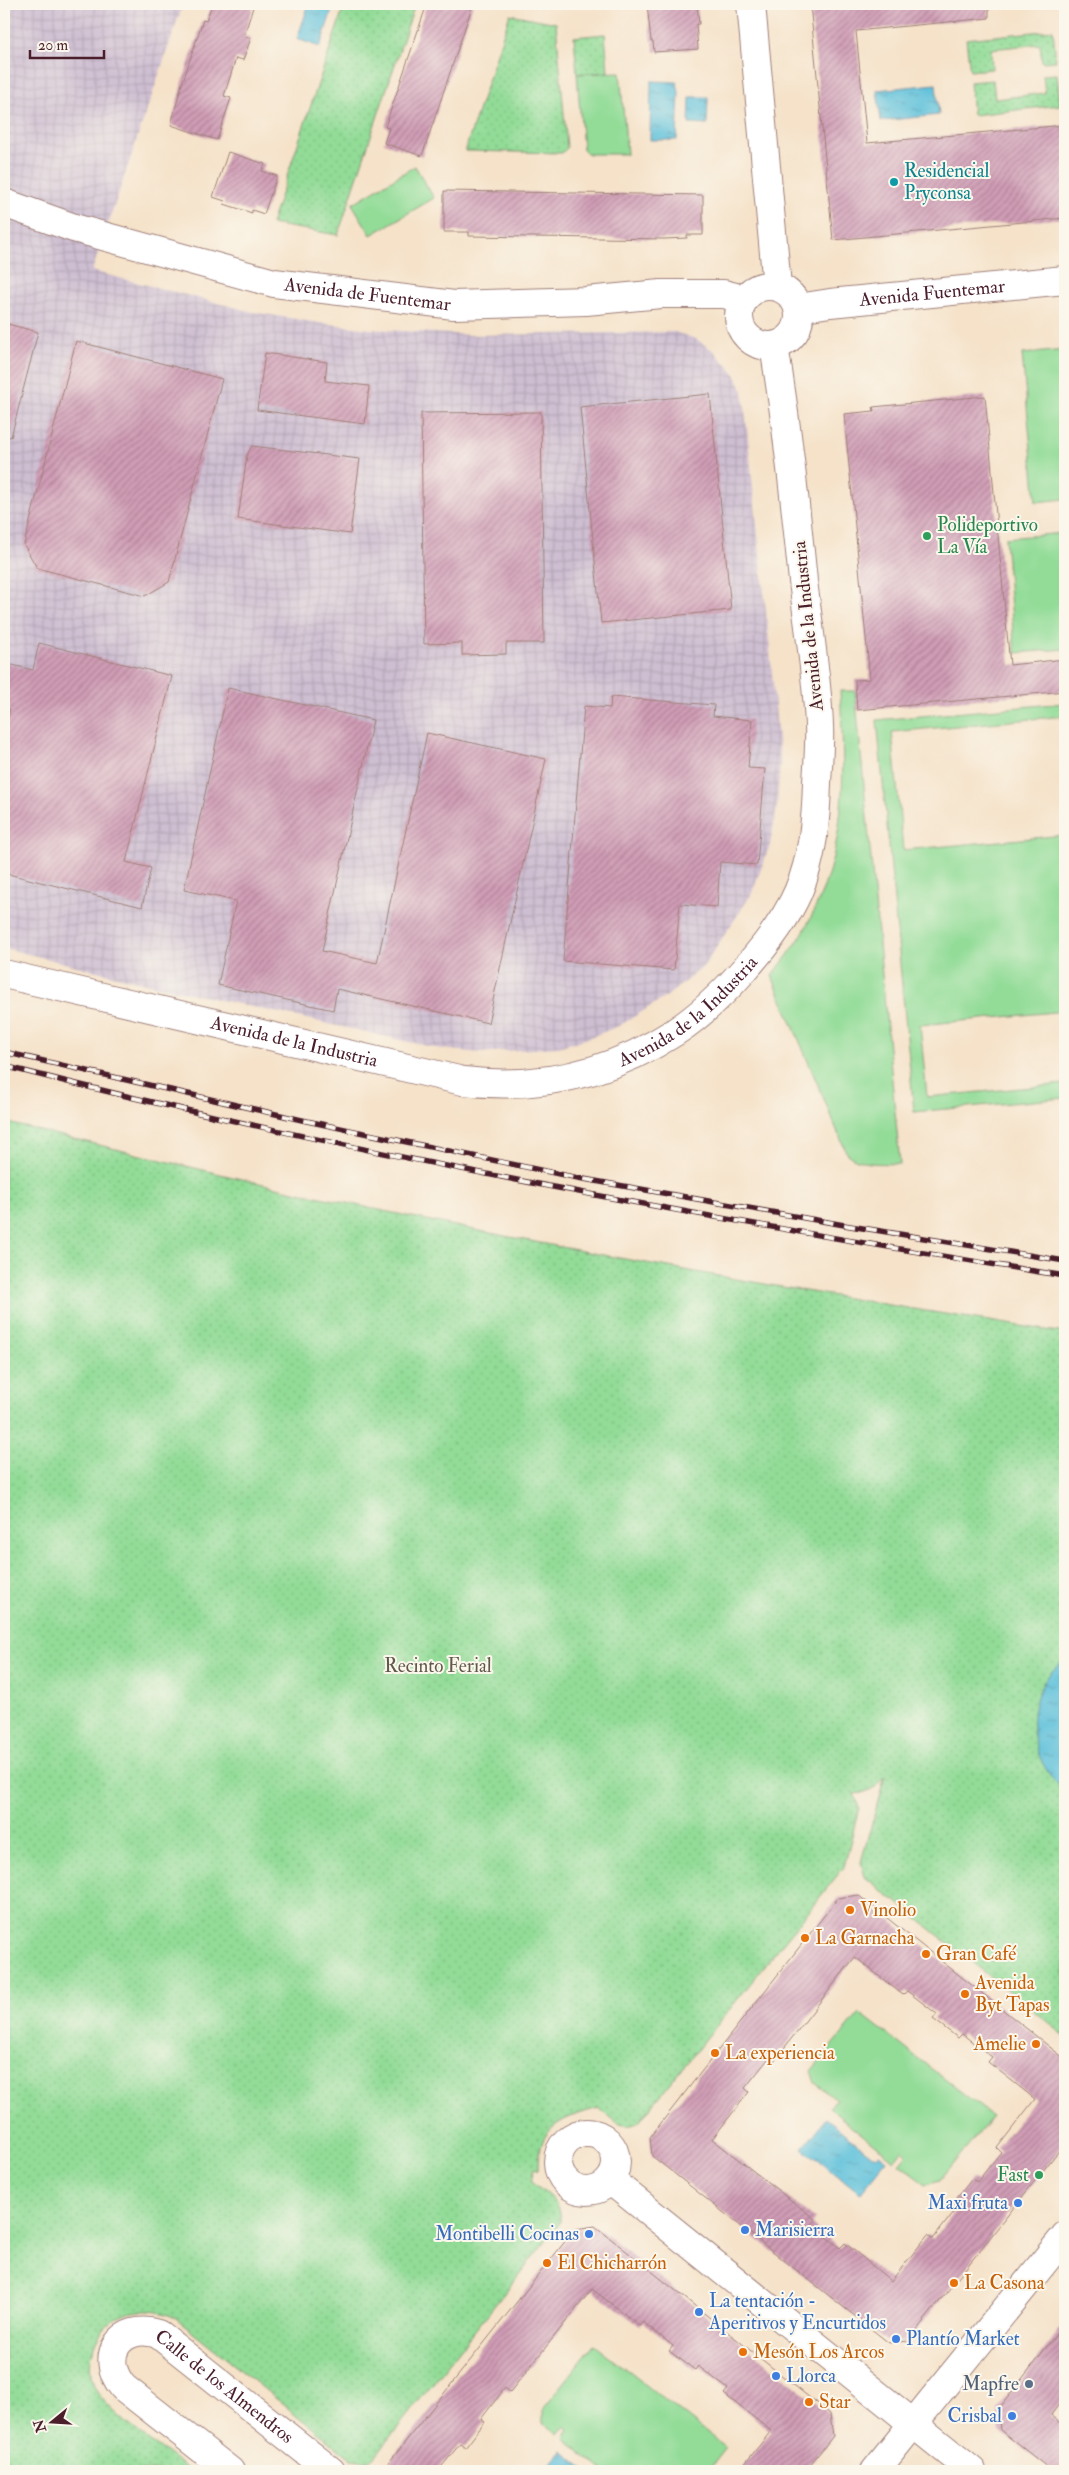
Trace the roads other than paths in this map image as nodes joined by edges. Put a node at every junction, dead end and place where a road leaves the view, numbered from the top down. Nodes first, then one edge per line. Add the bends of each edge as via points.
1 (751, 4) edge
2 (4, 203) edge
3 (1065, 280) edge
4 (777, 286) junction
5 (743, 298) junction
6 (798, 308) junction
7 (774, 346) junction
8 (4, 974) edge
9 (610, 2180) dead end
10 (1065, 2236) edge
11 (913, 2425) junction
12 (230, 2471) edge
13 (331, 2471) edge
14 (874, 2471) edge
15 (972, 2471) edge

1 - 4 street
2 - 5 street, Avenida de Fuentemar via 74,228 274,284 454,305 586,301 661,294 724,294
3 - 6 street, Avenida Fuentemar
4 - 5 street via 758,287
4 - 6 street via 792,295
5 - 7 street via 739,308 740,328 754,343
6 - 7 street via 797,328 783,343
7 - 8 street, Avenida de la Industria via 785,413 819,726 815,834 798,892 775,930 720,997 691,1022 624,1060 578,1076 498,1085 463,1081
9 - 11 street
10 - 11 street
11 - 14 street
11 - 15 street
12 - 13 street, Calle de los Almendros via 117,2380 112,2371 112,2356 122,2339 139,2330 158,2334

